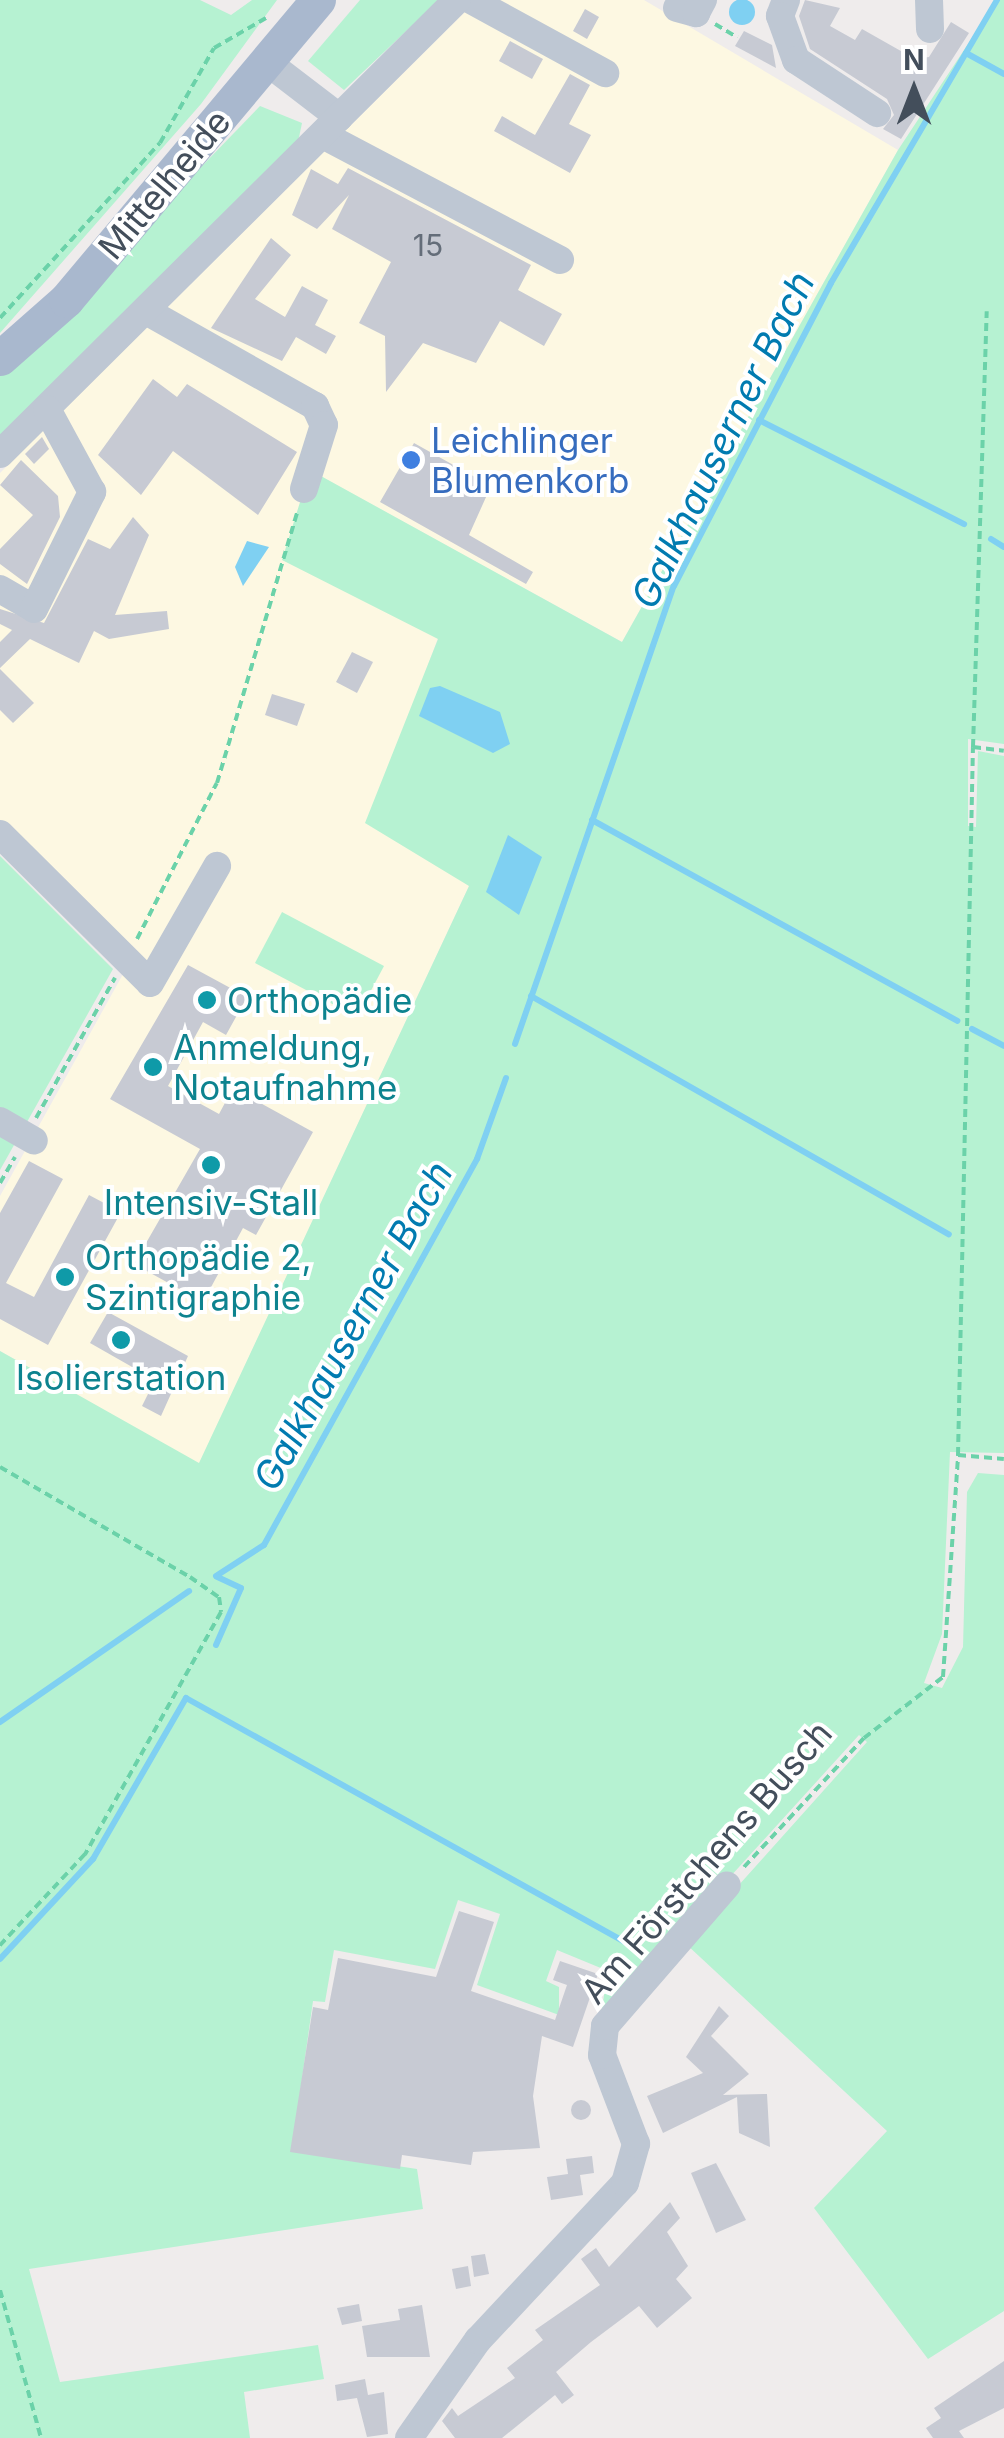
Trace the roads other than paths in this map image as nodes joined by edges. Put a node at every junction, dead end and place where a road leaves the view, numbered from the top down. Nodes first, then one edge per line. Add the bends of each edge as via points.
1 (318, 0) edge
2 (457, 0) edge
3 (471, 0) edge
4 (930, 0) edge
5 (783, 1) edge
6 (930, 29) dead end
7 (255, 49) junction
8 (605, 73) dead end
9 (878, 113) dead end
10 (331, 126) junction
11 (560, 260) dead end
12 (148, 312) junction
13 (0, 358) edge
14 (47, 409) junction
15 (0, 454) edge
16 (304, 489) road end
17 (0, 589) edge
18 (3, 848) edge
19 (218, 866) dead end
20 (0, 1121) edge
21 (30, 1138) road end
22 (727, 1886) road end
23 (409, 2438) edge

1 - 7 main road, Mittelheide
2 - 10 street
3 - 8 street
4 - 6 street
5 - 9 street via 796,60
7 - 10 street
7 - 13 main road, Mittelheide via 66,300
10 - 11 street
10 - 12 street
12 - 14 street
12 - 16 street via 316,406 324,425
14 - 15 street
14 - 17 street via 92,492 34,609
18 - 19 street via 150,983
20 - 21 street
22 - 23 street, Am Förstchens Busch via 605,2026 602,2055 636,2144 624,2183 478,2340

